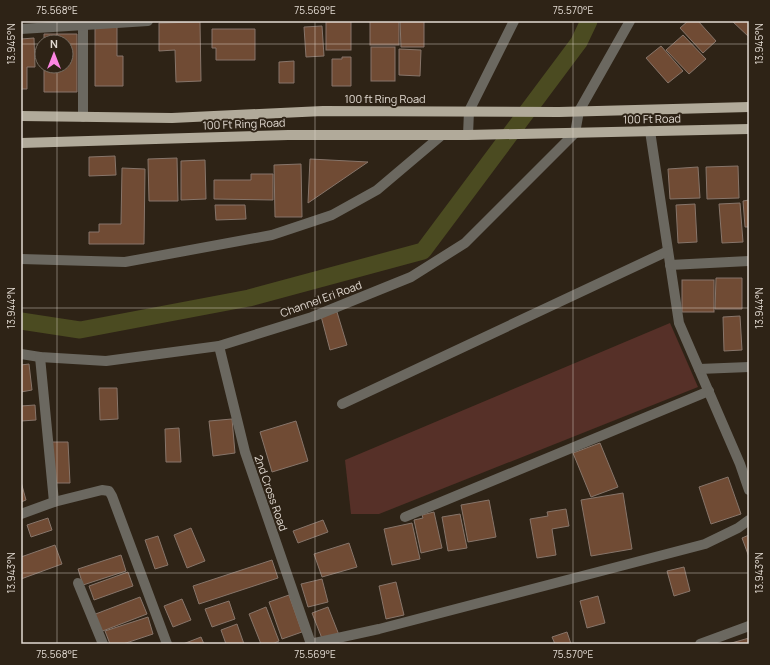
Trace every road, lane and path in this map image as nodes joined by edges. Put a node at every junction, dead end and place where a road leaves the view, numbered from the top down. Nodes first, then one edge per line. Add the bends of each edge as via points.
1 (148, 21) edge
2 (514, 21) edge
3 (630, 21) edge
4 (83, 25) junction
5 (21, 29) edge
6 (749, 107) edge
7 (469, 111) junction
8 (579, 111) junction
9 (21, 116) edge
10 (83, 117) junction
11 (749, 129) edge
12 (650, 131) junction
13 (575, 133) junction
14 (442, 135) junction
15 (468, 135) junction
16 (21, 143) edge
17 (668, 250) junction
18 (21, 258) edge
19 (749, 261) edge
20 (670, 265) junction
21 (218, 346) junction
22 (21, 354) edge
23 (40, 357) junction
24 (749, 367) edge
25 (699, 369) junction
26 (709, 391) junction
27 (342, 404) dead end
28 (745, 464) edge
29 (749, 490) edge
30 (54, 502) junction
31 (21, 514) edge
32 (405, 517) dead end
33 (749, 520) edge
34 (78, 583) dead end
35 (749, 626) edge
36 (104, 644) edge
37 (167, 644) edge
38 (311, 644) edge
39 (700, 644) edge

1 - 4 street
2 - 7 street
3 - 8 street
4 - 5 street
4 - 10 street
6 - 8 main road, 100 ft Ring Road
7 - 8 main road, 100 ft Ring Road
7 - 10 main road, 100 ft Ring Road via 323,111 172,118
7 - 15 street
8 - 13 street
9 - 10 main road, 100 ft Ring Road
11 - 12 main road, 100 Ft Road
12 - 13 main road, 100 Ft Road
12 - 17 street
13 - 15 main road, 100 Ft Road
13 - 21 street, Channel Eri Road via 465,243 411,277 312,317
14 - 15 main road, 100 Ft Ring Road
14 - 16 main road, 100 Ft Ring Road via 288,135
14 - 18 street via 377,190 332,215 272,235 125,262
17 - 20 street
17 - 27 street
19 - 20 street
20 - 25 street via 679,323
21 - 23 street, Channel Eri Road via 106,360
21 - 38 street, 2nd Cross Road via 245,452
22 - 23 street, Channel Eri Road
23 - 30 street
24 - 25 street
25 - 26 street
26 - 28 street
26 - 32 street
28 - 29 street
30 - 31 street
30 - 37 street via 102,490 108,491 112,496
33 - 38 street via 705,544 379,629
34 - 36 street
35 - 39 street

